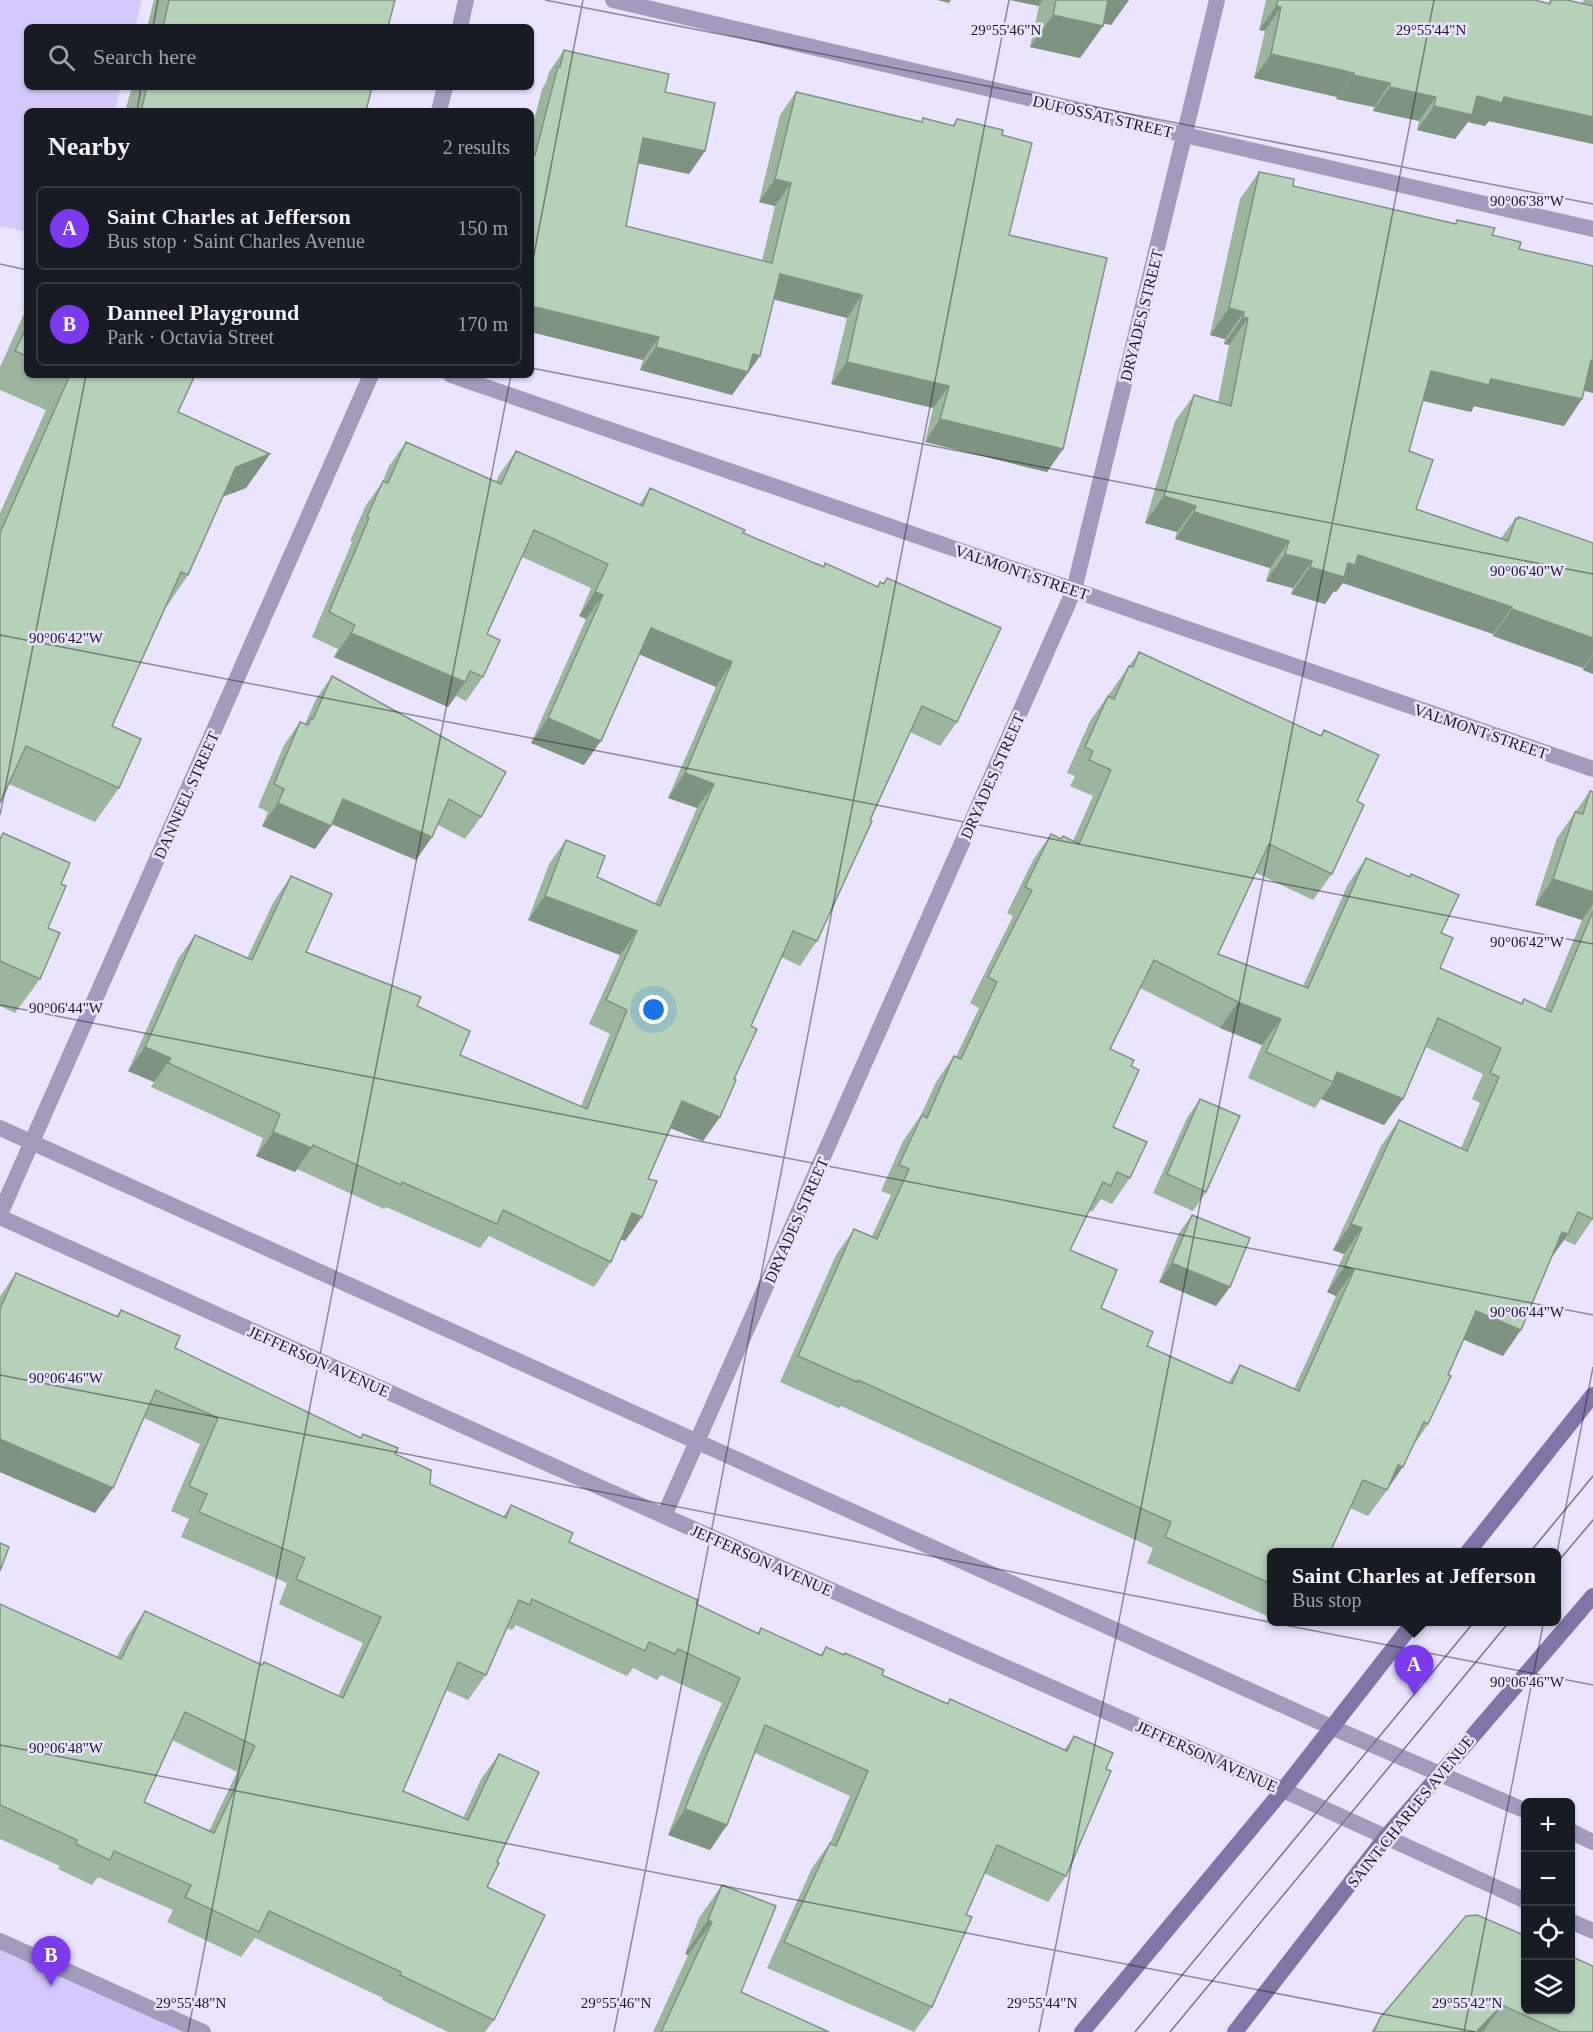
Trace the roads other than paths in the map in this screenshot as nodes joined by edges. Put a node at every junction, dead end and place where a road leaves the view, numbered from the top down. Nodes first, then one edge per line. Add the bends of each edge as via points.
1 (466, 0) edge
2 (613, 0) edge
3 (1217, 0) edge
4 (461, 24) edge
5 (444, 90) edge
6 (441, 108) edge
7 (1185, 135) junction
8 (1593, 229) edge
9 (370, 378) edge
10 (460, 378) edge
11 (1074, 590) junction
12 (1593, 769) edge
13 (0, 1128) edge
14 (32, 1142) junction
15 (0, 1215) edge
16 (1593, 1395) edge
17 (699, 1441) junction
18 (664, 1516) junction
19 (1471, 1548) edge
20 (1593, 1596) edge
21 (1411, 1626) edge
22 (1330, 1726) junction
23 (1440, 1773) junction
24 (1283, 1790) junction
25 (1521, 1809) edge
26 (1575, 1833) edge
27 (1386, 1837) junction
28 (1593, 1842) edge
29 (1521, 1898) edge
30 (1575, 1923) edge
31 (1593, 1931) edge
32 (0, 1941) edge
33 (203, 2032) edge
34 (1082, 2032) edge
35 (1235, 2032) edge

1 - 4 street
2 - 7 street, DUFOSSAT STREET
3 - 7 street, DRYADES STREET
5 - 6 street
7 - 8 street, DUFOSSAT STREET
7 - 11 street, DRYADES STREET
9 - 14 street, DANNEEL STREET
10 - 11 street, VALMONT STREET
11 - 12 street, VALMONT STREET
11 - 17 street, DRYADES STREET
13 - 14 street
14 - 15 street, DANNEEL STREET
14 - 17 street
15 - 18 street, JEFFERSON AVENUE
16 - 19 main road
17 - 18 street, DRYADES STREET
17 - 22 street
18 - 24 street, JEFFERSON AVENUE
20 - 23 main road, SAINT CHARLES AVENUE
21 - 22 main road
22 - 23 street
22 - 24 main road
23 - 25 street
23 - 27 main road, SAINT CHARLES AVENUE
24 - 27 street, JEFFERSON AVENUE
24 - 34 main road
26 - 28 street
27 - 29 street, JEFFERSON AVENUE
27 - 35 main road, SAINT CHARLES AVENUE
30 - 31 street
32 - 33 street

